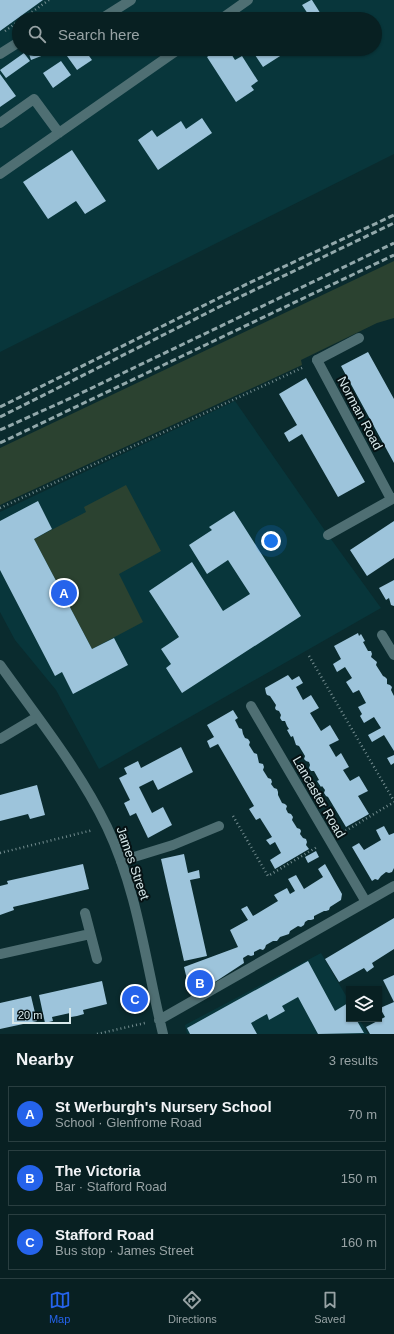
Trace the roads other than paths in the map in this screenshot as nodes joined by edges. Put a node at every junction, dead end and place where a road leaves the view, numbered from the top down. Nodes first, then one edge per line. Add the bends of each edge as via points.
1 (130, 0) edge
2 (248, 0) edge
3 (112, 12) edge
4 (231, 12) edge
5 (12, 46) edge
6 (0, 54) edge
7 (169, 56) edge
8 (0, 123) edge
9 (59, 133) junction
10 (0, 174) edge
11 (359, 338) dead end
12 (393, 498) edge
13 (328, 535) dead end
14 (382, 635) dead end
15 (394, 655) edge
16 (0, 665) edge
17 (251, 706) dead end
18 (37, 718) junction
19 (0, 739) edge
20 (219, 826) dead end
21 (121, 861) junction
22 (394, 886) edge
23 (366, 902) junction
24 (86, 913) dead end
25 (90, 934) junction
26 (0, 954) edge
27 (97, 959) dead end
28 (160, 1020) junction
29 (163, 1034) edge

1 - 3 street
2 - 4 street
5 - 6 street
7 - 9 street
8 - 9 street via 34,99
9 - 10 street
11 - 12 street, Norman Road via 317,360
12 - 13 street
14 - 15 street
16 - 18 street, James Street
17 - 23 street, Lancaster Road
18 - 19 street
18 - 21 street, James Street via 86,788 107,827
20 - 21 street via 173,845
21 - 28 street, James Street via 144,942
22 - 23 street
23 - 28 street
24 - 25 street
25 - 26 street
25 - 27 street
28 - 29 street, James Street

